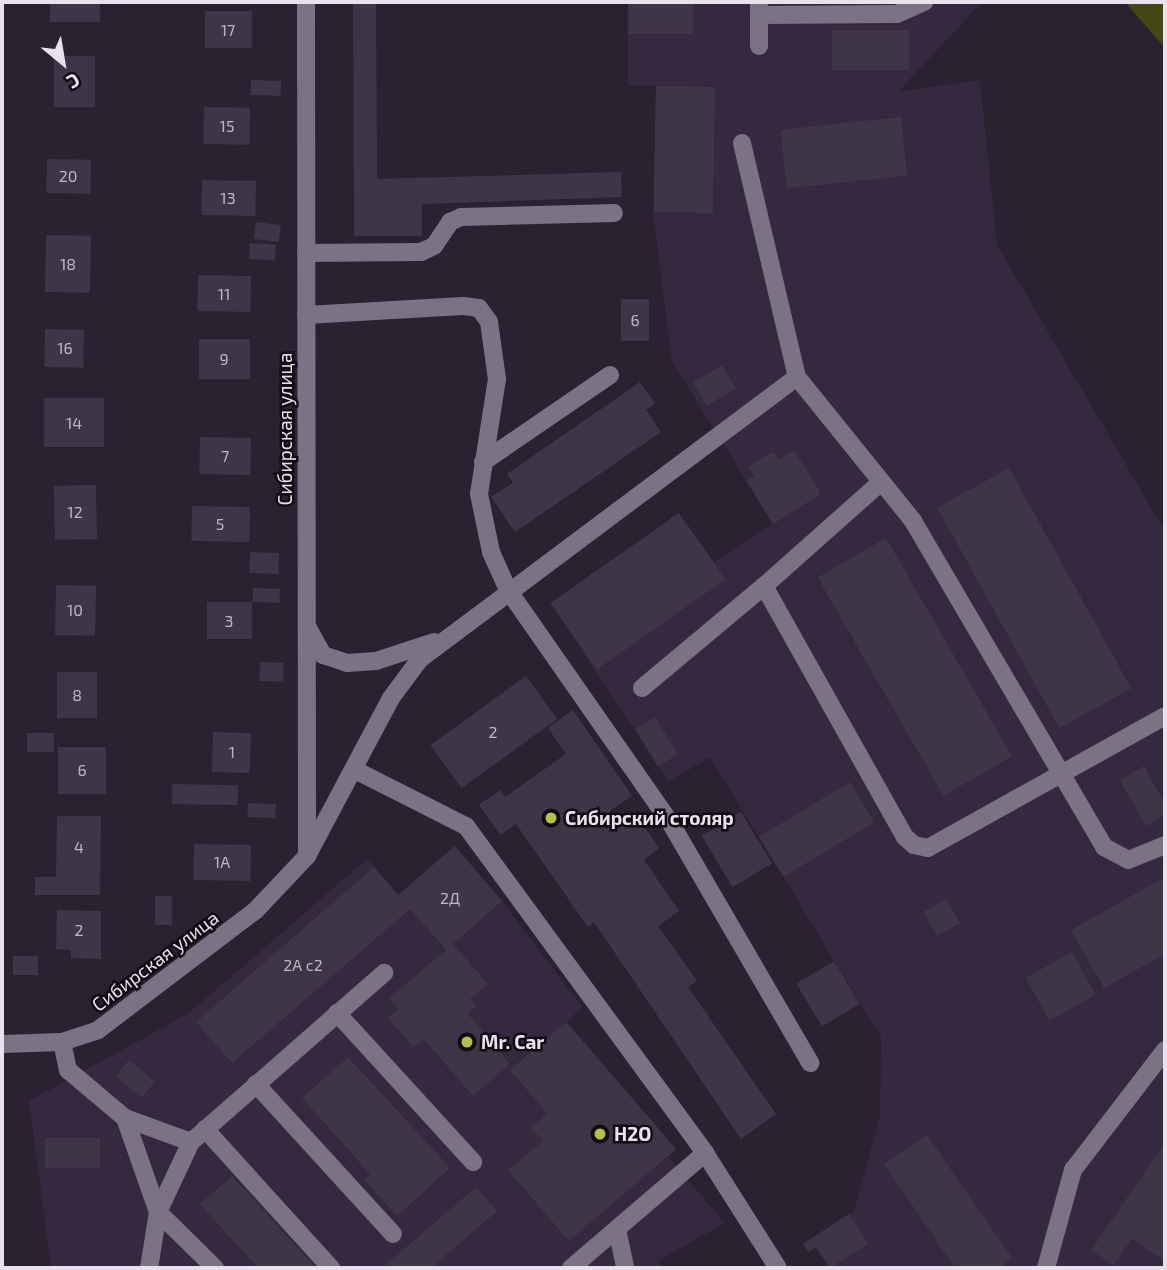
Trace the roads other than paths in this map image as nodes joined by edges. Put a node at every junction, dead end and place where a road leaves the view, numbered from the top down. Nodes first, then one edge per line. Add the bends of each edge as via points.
1 (306, 2) edge
2 (923, 2) edge
3 (759, 8) edge
4 (759, 46) dead end
5 (743, 143) dead end
6 (614, 213) dead end
7 (306, 253) junction
8 (306, 315) junction
9 (610, 375) dead end
10 (797, 377) junction
11 (483, 462) junction
12 (880, 483) junction
13 (764, 586) junction
14 (508, 590) junction
15 (306, 624) junction
16 (444, 638) junction
17 (642, 688) dead end
18 (1165, 716) edge
19 (355, 770) junction
20 (1059, 775) junction
21 (1165, 845) edge
22 (307, 856) junction
23 (384, 973) dead end
24 (337, 1013) junction
25 (62, 1042) junction
26 (2, 1044) edge
27 (1165, 1050) edge
28 (810, 1063) dead end
29 (1158, 1072) edge
30 (256, 1084) junction
31 (125, 1118) junction
32 (205, 1129) junction
33 (191, 1142) junction
34 (705, 1153) junction
35 (473, 1162) dead end
36 (158, 1212) junction
37 (617, 1229) junction
38 (393, 1234) dead end
39 (149, 1268) edge
40 (215, 1268) edge
41 (331, 1268) edge
42 (571, 1268) edge
43 (625, 1268) edge
44 (778, 1268) edge
45 (1046, 1268) edge

1 - 7 street, Сибирская улица
2 - 3 street via 897,13
3 - 4 street
5 - 10 street
6 - 7 street via 461,217 450,222 434,246 421,252
7 - 8 street, Сибирская улица
8 - 11 street via 479,309 489,322 497,359
8 - 15 street, Сибирская улица
9 - 11 street
10 - 12 street
10 - 14 street, Сибирская улица
11 - 14 street via 482,526
12 - 13 street
12 - 20 street via 926,541
13 - 17 street
13 - 20 street via 905,837 914,845 928,848
14 - 16 street, Сибирская улица
14 - 28 street via 670,822
15 - 16 street via 323,655 346,663 376,661
15 - 22 street, Сибирская улица
16 - 19 street, Сибирская улица via 404,677
18 - 20 street
19 - 22 street, Сибирская улица
19 - 34 street via 447,812 466,826
20 - 21 street via 1094,834 1115,856 1139,859
22 - 25 street, Сибирская улица via 255,911 120,1018 99,1031
23 - 24 street
24 - 30 street
24 - 35 street
25 - 26 street, Сибирская улица
25 - 31 street via 74,1076
27 - 29 street
29 - 45 street via 1073,1170
30 - 32 street
30 - 38 street
31 - 33 street
31 - 36 street
32 - 33 street
32 - 41 street
33 - 36 street
34 - 37 street
34 - 44 street
36 - 39 street
36 - 40 street
37 - 42 street
37 - 43 street

